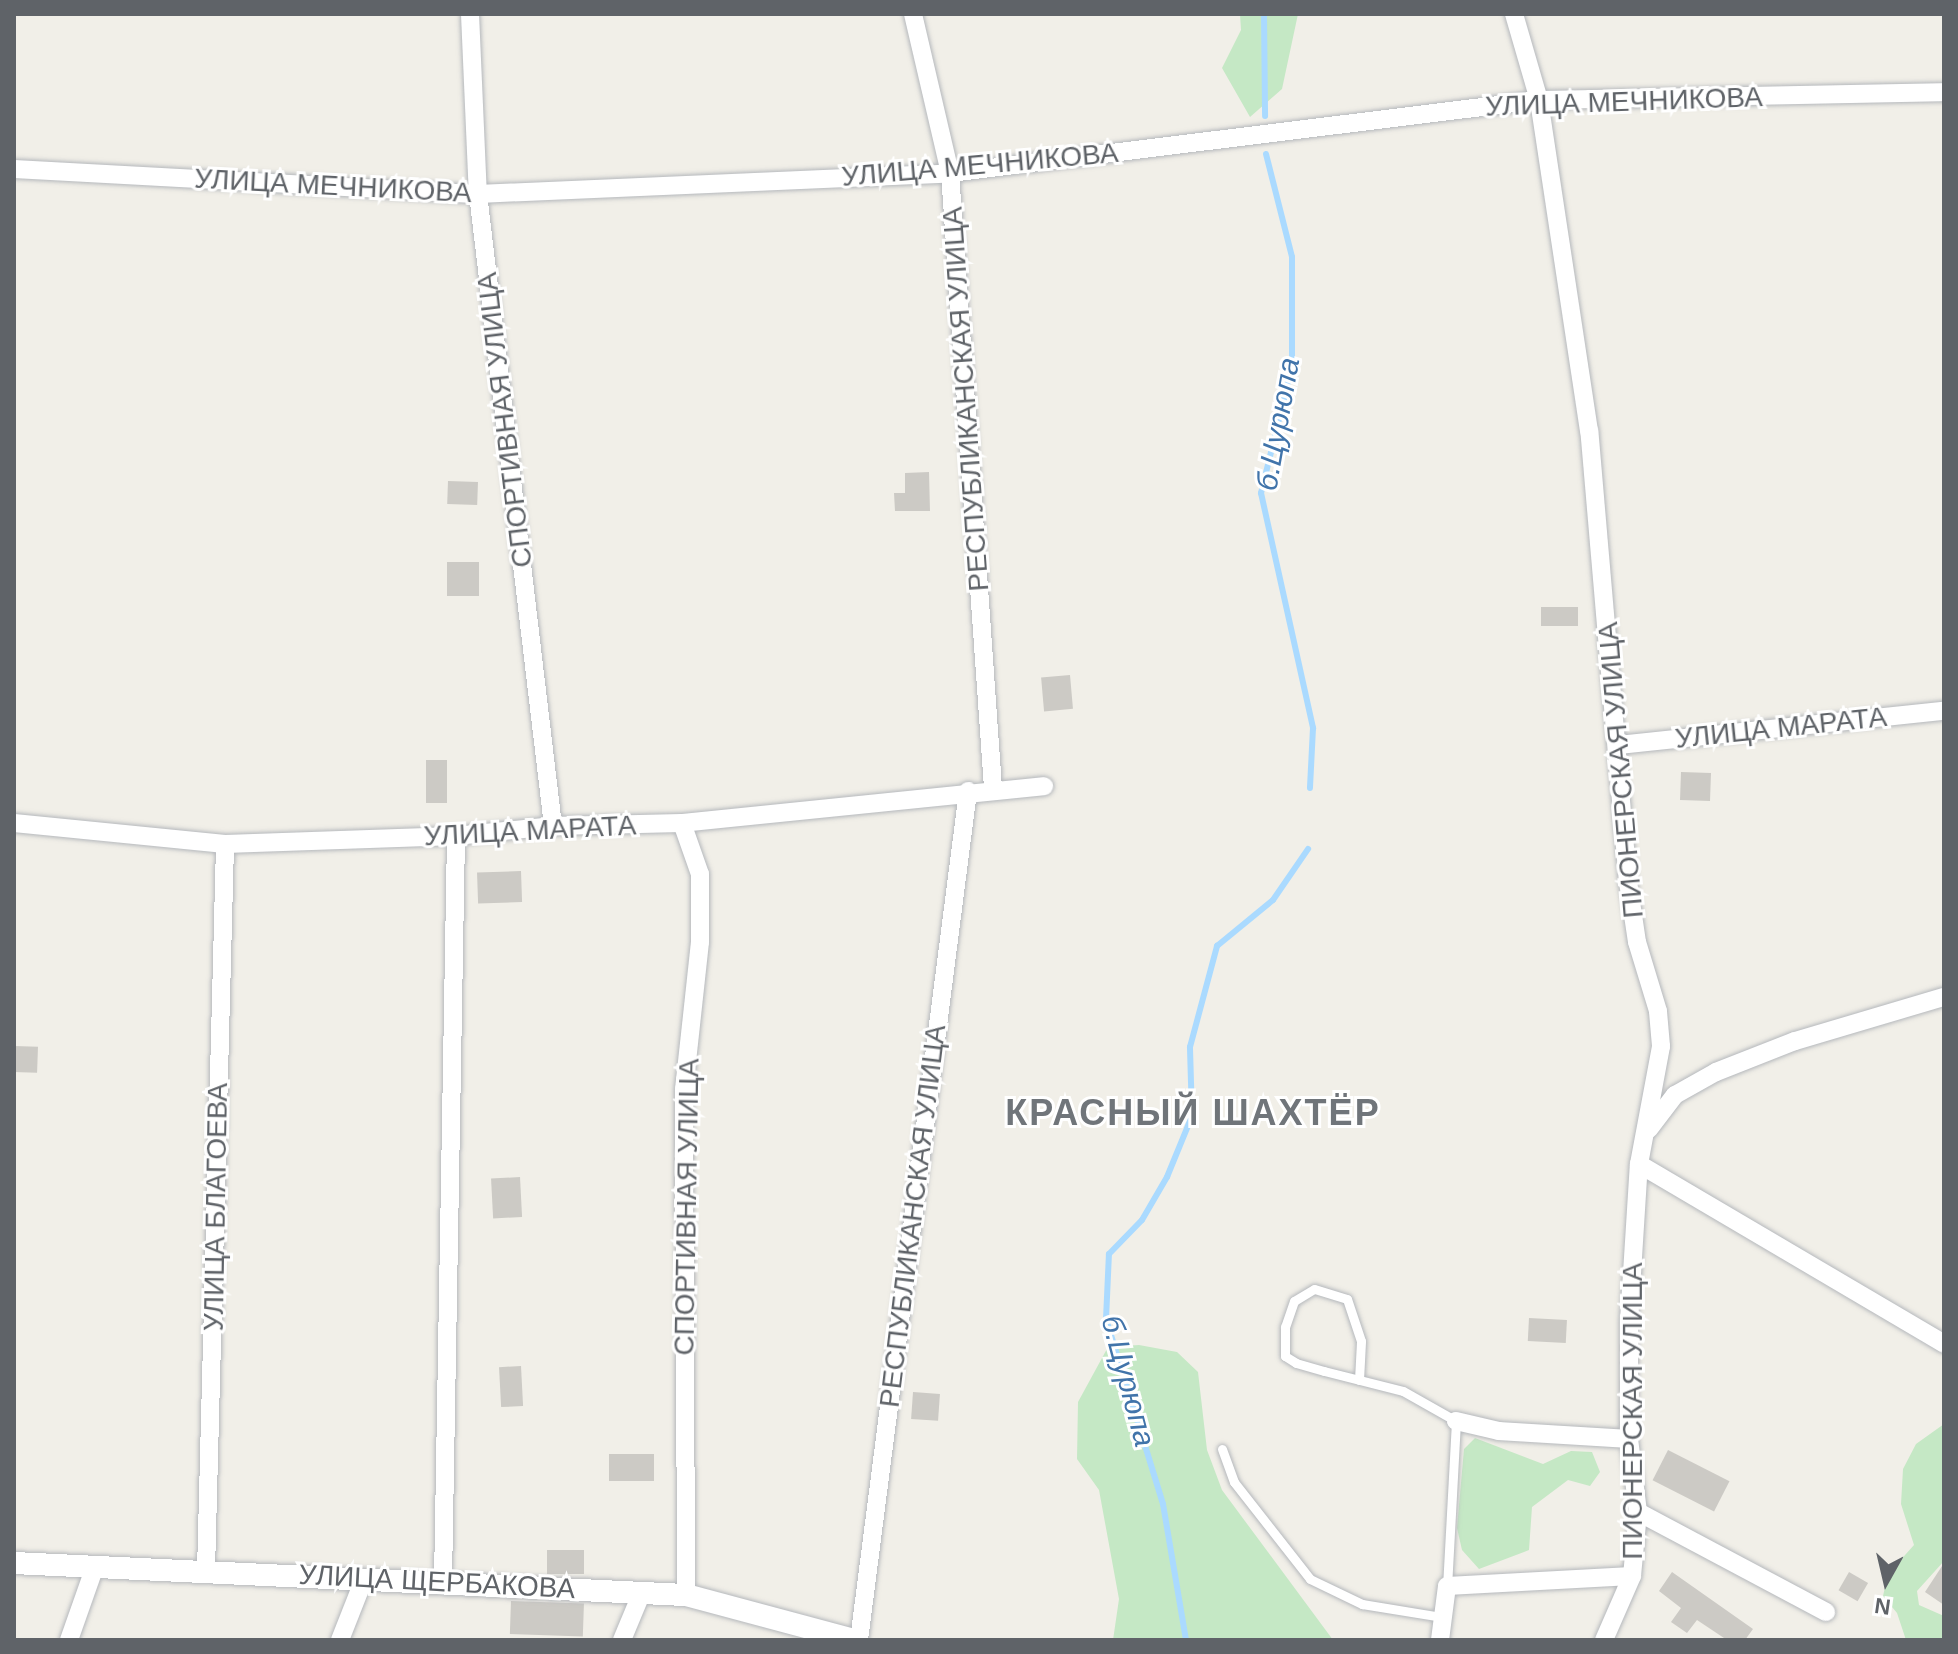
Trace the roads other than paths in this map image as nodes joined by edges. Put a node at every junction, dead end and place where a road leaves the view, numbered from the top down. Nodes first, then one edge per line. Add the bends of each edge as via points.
1 (470, 14) edge
2 (913, 14) edge
3 (1514, 14) edge
4 (1944, 92) edge
5 (1539, 100) junction
6 (14, 169) edge
7 (950, 173) junction
8 (478, 194) junction
9 (1944, 711) edge
10 (1618, 745) junction
11 (1044, 786) dead end
12 (993, 788) junction
13 (968, 791) junction
14 (14, 823) edge
15 (682, 823) junction
16 (553, 826) junction
17 (456, 836) junction
18 (225, 844) junction
19 (1944, 997) edge
20 (1645, 1134) junction
21 (1639, 1164) junction
22 (1944, 1344) edge
23 (1359, 1380) junction
24 (1456, 1421) junction
25 (1629, 1439) junction
26 (1222, 1449) dead end
27 (1638, 1512) junction
28 (14, 1563) edge
29 (95, 1566) junction
30 (206, 1571) junction
31 (1632, 1576) junction
32 (364, 1579) junction
33 (443, 1581) junction
34 (1447, 1586) junction
35 (642, 1592) junction
36 (686, 1595) junction
37 (1826, 1612) dead end
38 (1441, 1617) junction
39 (69, 1640) edge
40 (340, 1640) edge
41 (622, 1640) edge
42 (857, 1640) edge
43 (1440, 1640) edge
44 (1604, 1640) edge

1 - 8 street, СПОРТИВНАЯ УЛИЦА
2 - 7 street, РЕСПУБЛИКАНСКАЯ УЛИЦА
3 - 5 street, ПИОНЕРСКАЯ УЛИЦА
4 - 5 street, УЛИЦА МЕЧНИКОВА
5 - 7 street, УЛИЦА МЕЧНИКОВА
5 - 10 street, ПИОНЕРСКАЯ УЛИЦА via 1589,431
6 - 8 street, УЛИЦА МЕЧНИКОВА
7 - 8 street, УЛИЦА МЕЧНИКОВА
7 - 12 street, РЕСПУБЛИКАНСКАЯ УЛИЦА
8 - 16 street, СПОРТИВНАЯ УЛИЦА
9 - 10 street, УЛИЦА МАРАТА
10 - 20 street, ПИОНЕРСКАЯ УЛИЦА via 1628,882 1661,1046
11 - 12 street, УЛИЦА МАРАТА
12 - 13 street, УЛИЦА МАРАТА
13 - 15 street, УЛИЦА МАРАТА
13 - 42 street, РЕСПУБЛИКАНСКАЯ УЛИЦА
14 - 18 street, УЛИЦА МАРАТА
15 - 16 street, УЛИЦА МАРАТА
15 - 36 street, СПОРТИВНАЯ УЛИЦА via 700,874 700,942 684,1089
16 - 17 street, УЛИЦА МАРАТА
17 - 18 street, УЛИЦА МАРАТА
17 - 33 street
18 - 30 street, УЛИЦА БЛАГОЕВА
19 - 20 street via 1795,1041 1716,1072 1675,1095
20 - 21 street, ПИОНЕРСКАЯ УЛИЦА
21 - 22 street
21 - 25 street, ПИОНЕРСКАЯ УЛИЦА
23 - 23 lane via 1285,1356 1285,1327 1294,1301 1314,1289 1347,1299 1361,1341
23 - 24 lane via 1403,1391
24 - 25 street via 1499,1431
24 - 34 lane
25 - 27 street, ПИОНЕРСКАЯ УЛИЦА
26 - 38 lane via 1234,1482 1310,1579 1362,1604
27 - 31 street, ПИОНЕРСКАЯ УЛИЦА
27 - 37 street
28 - 29 street, УЛИЦА ЩЕРБАКОВА
29 - 30 street, УЛИЦА ЩЕРБАКОВА
29 - 39 street
30 - 32 street, УЛИЦА ЩЕРБАКОВА
31 - 34 street, ПИОНЕРСКАЯ УЛИЦА
31 - 44 street
32 - 33 street, УЛИЦА ЩЕРБАКОВА
32 - 40 street
33 - 35 street, УЛИЦА ЩЕРБАКОВА
34 - 38 street
35 - 36 street, УЛИЦА ЩЕРБАКОВА
35 - 41 street
36 - 42 street, УЛИЦА ЩЕРБАКОВА
38 - 43 street

